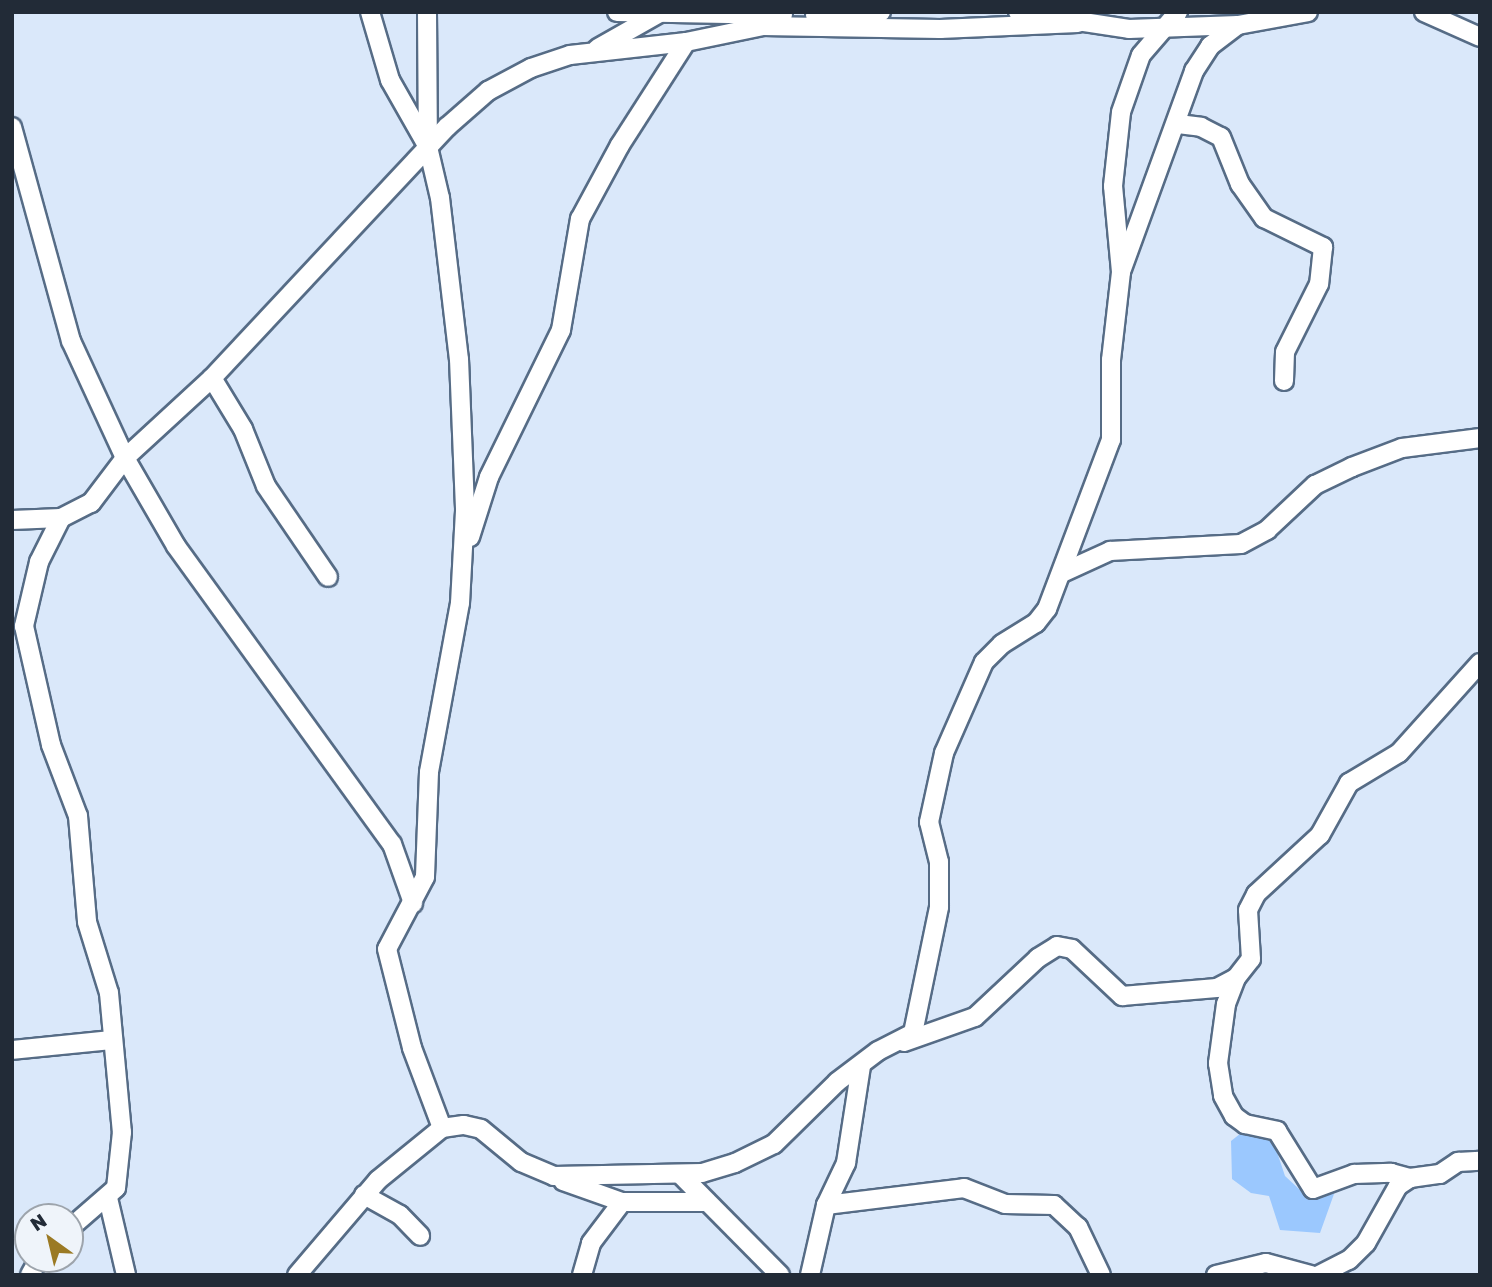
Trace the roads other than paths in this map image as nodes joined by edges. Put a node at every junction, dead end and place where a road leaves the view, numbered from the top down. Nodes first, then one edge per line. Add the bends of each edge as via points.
1 (370, 12) edge
2 (427, 12) edge
3 (617, 12) edge
4 (881, 12) edge
5 (1018, 12) edge
6 (1308, 12) edge
7 (1424, 12) edge
8 (658, 14) junction
9 (1173, 19) edge
10 (1079, 23) junction
11 (1238, 25) junction
12 (1480, 37) edge
13 (686, 43) junction
14 (592, 52) junction
15 (1178, 124) junction
16 (12, 127) edge
17 (428, 147) junction
18 (1121, 272) junction
19 (212, 378) junction
20 (1284, 381) dead end
21 (1480, 438) edge
22 (125, 458) junction
23 (61, 518) junction
24 (12, 520) edge
25 (36, 521) junction
26 (463, 561) junction
27 (39, 562) junction
28 (1064, 572) junction
29 (328, 577) dead end
30 (24, 618) junction
31 (12, 637) edge
32 (1480, 663) edge
33 (413, 903) junction
34 (1236, 978) junction
35 (113, 1040) junction
36 (901, 1042) junction
37 (12, 1050) edge
38 (861, 1066) junction
39 (442, 1128) junction
40 (1480, 1161) edge
41 (681, 1175) junction
42 (554, 1176) junction
43 (1410, 1178) junction
44 (365, 1195) junction
45 (108, 1198) junction
46 (622, 1202) junction
47 (707, 1202) junction
48 (826, 1205) junction
49 (84, 1217) edge
50 (419, 1236) dead end
51 (126, 1275) edge
52 (297, 1275) edge
53 (582, 1275) edge
54 (780, 1275) edge
55 (810, 1275) edge
56 (1101, 1275) edge
57 (1216, 1275) edge
58 (1311, 1275) edge
59 (1319, 1275) edge

1 - 17 street via 390,80
2 - 17 street
3 - 8 street
4 - 8 street
5 - 10 street
6 - 11 street
7 - 12 street
8 - 14 street
9 - 10 street via 1129,29
9 - 11 street
9 - 18 street via 1136,65 1121,112 1113,214
10 - 13 street via 940,29 775,25
11 - 15 street via 1202,57
13 - 14 street
13 - 26 street via 620,145 580,219 561,330 489,477
14 - 17 street via 554,59 488,92
15 - 18 street via 1144,201
15 - 20 street via 1221,136 1240,184 1264,218 1323,247 1320,284 1285,352
16 - 22 street via 71,341
17 - 19 street
17 - 26 street via 440,198 459,359 465,454
18 - 28 street via 1111,360 1111,440
19 - 22 street
19 - 29 street via 243,429 266,486
21 - 28 street via 1402,448 1352,467 1315,485 1266,530 1241,544 1110,551
22 - 23 street via 94,501
22 - 33 street via 176,547 392,844
23 - 25 street
23 - 27 street
24 - 25 street
25 - 27 street
26 - 33 street via 460,603 429,772 425,877
27 - 30 street
28 - 36 street via 1037,623 1002,644 984,663 957,715 929,822 939,862 937,925 915,1027
30 - 31 street
30 - 35 street via 51,745 78,816 87,922 107,982
32 - 34 street via 1399,753 1349,783 1320,835 1256,894 1248,910 1251,959
33 - 39 street via 393,930 387,950 412,1048
34 - 36 street via 1217,988 1122,996 1100,980 1075,951 1057,946 975,1017
34 - 43 street via 1226,1004 1218,1063 1223,1096 1234,1116 1245,1124 1277,1131 1313,1189 1354,1174 1391,1173
35 - 37 street
35 - 45 street via 122,1132 117,1182
36 - 38 street via 878,1051
38 - 41 street via 837,1082 774,1144 735,1163
38 - 48 street via 846,1163
39 - 42 street via 464,1125 481,1129 529,1167
39 - 44 street
40 - 43 street via 1458,1162 1440,1174
41 - 42 street
41 - 47 street
42 - 46 street
43 - 59 street via 1390,1197 1366,1243 1349,1260
44 - 50 street via 400,1215
44 - 52 street
45 - 49 street
45 - 51 street
46 - 47 street
46 - 53 street via 591,1243
47 - 54 street
48 - 55 street
48 - 56 street via 964,1188 1005,1204 1054,1205 1078,1227
57 - 58 street via 1266,1263

